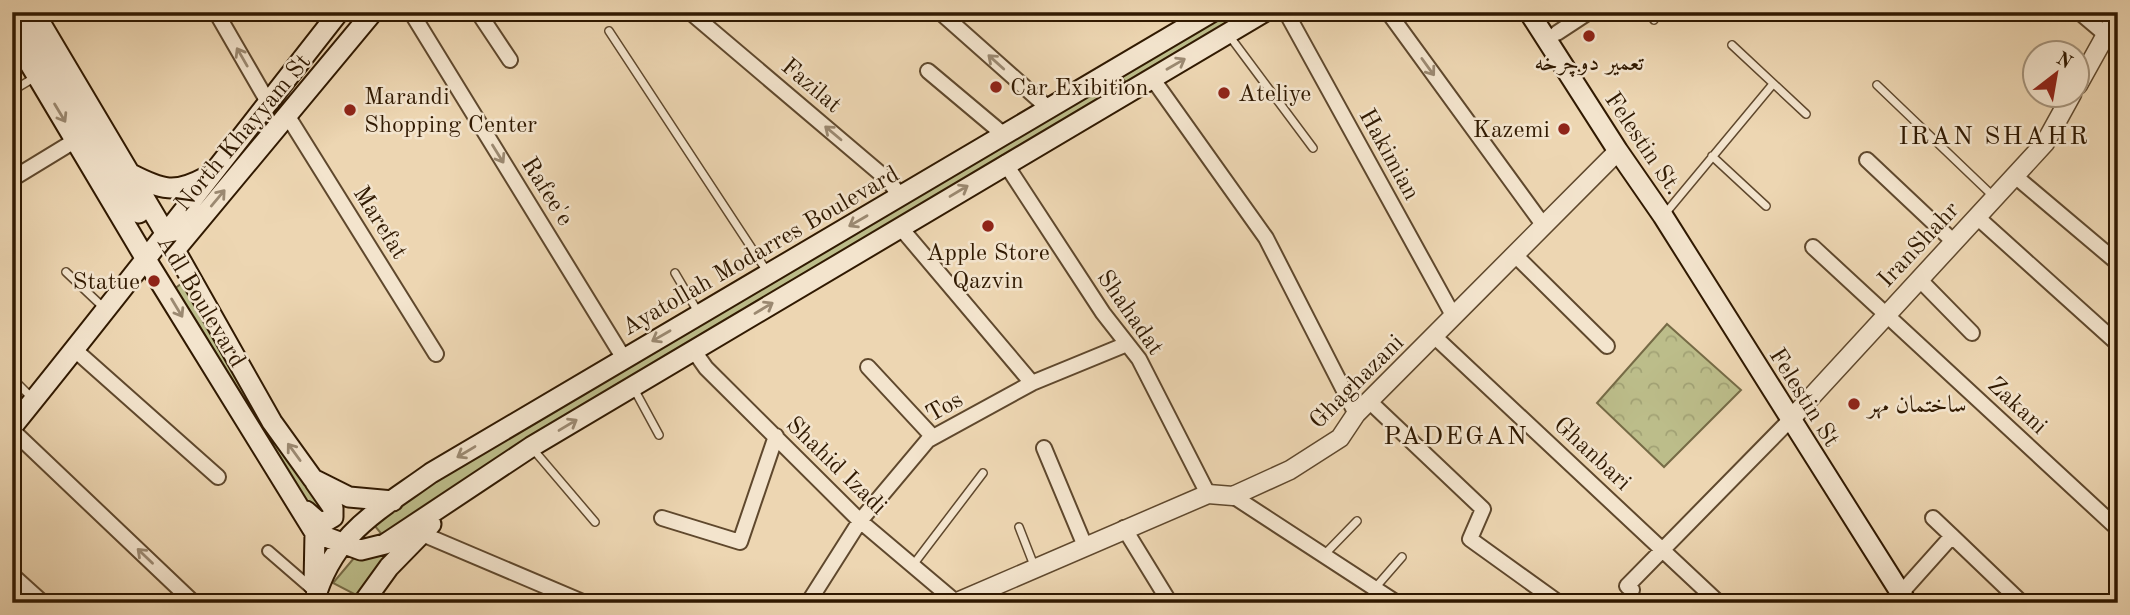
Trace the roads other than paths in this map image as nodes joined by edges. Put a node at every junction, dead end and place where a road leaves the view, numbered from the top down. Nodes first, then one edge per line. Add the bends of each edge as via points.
1 (16, 12) edge
2 (34, 12) edge
3 (216, 12) edge
4 (339, 12) edge
5 (373, 12) edge
6 (411, 12) edge
7 (478, 12) edge
8 (690, 12) edge
9 (940, 12) edge
10 (1264, 12) edge
11 (1286, 12) edge
12 (1388, 12) edge
13 (1530, 12) edge
14 (1544, 12) edge
15 (1588, 12) edge
16 (1649, 12) edge
17 (2078, 12) edge
18 (2118, 13) edge
19 (1204, 14) edge
20 (1654, 20) dead end
21 (609, 31) dead end
22 (1557, 33) junction
23 (12, 34) edge
24 (1228, 34) junction
25 (2111, 41) edge
26 (1732, 45) dead end
27 (510, 60) dead end
28 (1123, 64) junction
29 (2092, 66) edge
30 (928, 71) dead end
31 (1105, 74) junction
32 (37, 75) junction
33 (1152, 78) junction
34 (1773, 84) junction
35 (1877, 85) dead end
36 (12, 91) edge
37 (1125, 94) junction
38 (268, 102) junction
39 (1047, 107) junction
40 (2064, 108) edge
41 (1806, 114) dead end
42 (287, 115) junction
43 (1003, 134) junction
44 (76, 140) junction
45 (1313, 148) dead end
46 (1618, 151) junction
47 (1712, 156) junction
48 (1867, 160) dead end
49 (1005, 163) junction
50 (131, 174) junction
51 (210, 174) junction
52 (2015, 176) junction
53 (12, 179) edge
54 (901, 197) junction
55 (1995, 198) junction
56 (1766, 206) dead end
57 (1663, 216) junction
58 (1977, 217) junction
59 (1544, 226) junction
60 (900, 227) junction
61 (189, 233) junction
62 (1954, 242) junction
63 (167, 244) junction
64 (1813, 247) dead end
65 (1515, 255) junction
66 (147, 261) junction
67 (2118, 263) edge
68 (66, 272) dead end
69 (675, 273) dead end
70 (768, 274) junction
71 (190, 277) junction
72 (1919, 279) junction
73 (107, 310) junction
74 (701, 313) junction
75 (1887, 314) junction
76 (1454, 317) junction
77 (724, 331) junction
78 (1972, 333) dead end
79 (1436, 337) junction
80 (1127, 344) junction
81 (2118, 344) edge
82 (1607, 345) dead end
83 (75, 350) junction
84 (694, 351) junction
85 (436, 354) dead end
86 (623, 357) junction
87 (868, 367) dead end
88 (12, 378) edge
89 (1032, 383) junction
90 (632, 386) junction
91 (34, 400) junction
92 (1369, 401) junction
93 (1356, 414) junction
94 (1790, 420) junction
95 (12, 428) edge
96 (659, 435) dead end
97 (776, 436) junction
98 (933, 437) junction
99 (531, 447) junction
100 (1044, 447) dead end
101 (500, 466) junction
102 (983, 473) dead end
103 (218, 477) dead end
104 (313, 479) junction
105 (288, 489) junction
106 (1208, 494) junction
107 (1233, 496) junction
108 (393, 500) junction
109 (662, 518) dead end
110 (1933, 518) dead end
111 (370, 520) junction
112 (860, 521) junction
113 (595, 522) dead end
114 (1357, 522) dead end
115 (1019, 527) dead end
116 (1124, 528) junction
117 (2118, 529) edge
118 (315, 533) junction
119 (420, 533) junction
120 (1952, 536) junction
121 (341, 542) junction
122 (375, 546) junction
123 (1085, 547) junction
124 (1662, 549) junction
125 (268, 551) dead end
126 (1323, 557) junction
127 (1402, 557) dead end
128 (912, 566) junction
129 (1035, 568) junction
130 (12, 575) edge
131 (1374, 589) junction
132 (1632, 590) dead end
133 (314, 598) edge
134 (1904, 598) edge
135 (956, 602) edge
136 (43, 603) edge
137 (194, 603) edge
138 (363, 603) edge
139 (586, 603) edge
140 (808, 603) edge
141 (1170, 603) edge
142 (1396, 603) edge
143 (1559, 603) edge
144 (1719, 603) edge
145 (2022, 603) edge

1 - 63 main road
2 - 50 main road, Adl Boulevard
38 -> 3 street
4 - 38 main road, North Khayyam St
5 - 42 main road, North Khayyam St
6 -> 86 street, Rafee'e
7 - 27 street
54 -> 8 street, Fazilat via 888,180
39 -> 9 street
10 - 24 main road, Ayatollah Modarres Boulevard
11 - 76 street, Hakimian
12 -> 59 street
13 - 46 main road, Felestin St.
14 - 22 main road, Felestin St.
15 - 22 street
16 - 20 lane
17 - 25 street
18 - 25 street
19 - 28 main road, Ayatollah Modarres Boulevard
21 - 70 lane
22 - 57 main road, Felestin St.
23 - 32 main road, Adl Boulevard
33 -> 24 main road, Ayatollah Modarres Boulevard
24 - 45 lane
25 - 29 street
26 - 34 lane
28 - 31 main road, Ayatollah Modarres Boulevard
28 - 37 main road
30 - 43 street
31 - 37 main road
31 - 39 main road, Ayatollah Modarres Boulevard
32 - 36 lane
32 -> 44 main road, Adl Boulevard
33 - 37 main road, Ayatollah Modarres Boulevard
33 - 93 street via 1266,238
34 - 41 lane
34 - 47 lane
35 - 55 lane
37 - 49 main road, Ayatollah Modarres Boulevard
38 - 51 main road, North Khayyam St
39 - 43 main road, Ayatollah Modarres Boulevard
40 - 52 street, IranShahr via 2045,143
61 -> 42 main road, North Khayyam St
42 - 85 street, Marefat
43 - 54 main road, Ayatollah Modarres Boulevard
44 - 53 street
44 - 66 main road, Adl Boulevard
46 - 57 main road, Felestin St.
46 - 59 street, Ghaghazani
47 - 56 lane
47 - 57 lane
48 - 62 street
60 -> 49 main road, Ayatollah Modarres Boulevard
49 - 80 street, Shahadat
50 - 51 main road via 155,186 184,189
50 - 63 main road, Adl Boulevard
51 - 63 main road, North Khayyam St
52 - 55 street, IranShahr
52 - 67 street
54 -> 70 main road, Ayatollah Modarres Boulevard
55 - 58 street, IranShahr
57 - 94 main road, Felestin St
58 - 62 street, IranShahr
58 - 81 street
59 - 65 street, Ghaghazani
77 -> 60 main road, Ayatollah Modarres Boulevard
60 - 89 street
61 - 63 main road, North Khayyam St
61 - 71 main road
62 - 72 street, IranShahr
63 - 66 main road
63 - 71 main road, Adl Boulevard
64 - 75 street, Zakani
65 - 76 street, Ghaghazani
65 - 82 street
66 - 73 main road
66 -> 105 main road, Adl Boulevard
68 - 73 lane
69 - 74 lane
70 - 74 main road, Ayatollah Modarres Boulevard
104 -> 71 main road, Adl Boulevard via 272,422
72 - 75 street, IranShahr
72 - 78 street
73 - 83 main road
74 - 77 main road via 726,312 730,320
74 -> 86 main road, Ayatollah Modarres Boulevard
75 - 94 street, IranShahr
75 - 117 street, Zakani
76 - 79 street, Ghaghazani
77 - 84 main road, Ayatollah Modarres Boulevard
79 - 92 street, Ghaghazani
79 - 124 street, Ghanbari
80 - 89 street, Tos
80 - 106 street, Shahadat
83 - 91 main road
83 - 103 street
84 - 90 main road, Ayatollah Modarres Boulevard
84 - 97 street, Shahid Izadi
86 -> 108 main road, Ayatollah Modarres Boulevard via 431,472
87 - 98 street
88 - 91 lane
89 - 98 street, Tos
90 - 96 lane
99 -> 90 main road, Ayatollah Modarres Boulevard
91 - 95 main road
92 - 93 street, Ghaghazani
92 - 143 street via 1483,509 1470,539
93 - 107 street, Ghaghazani via 1339,438 1321,451
94 - 124 street
94 - 134 main road, Felestin St
137 -> 95 street
97 - 109 street via 740,542
97 - 112 street, Shahid Izadi
98 - 112 street, Tos
99 - 101 main road, Ayatollah Modarres Boulevard
99 - 113 lane
100 - 123 street
101 - 119 main road, Ayatollah Modarres Boulevard
101 - 122 main road, Ayatollah Modarres Boulevard via 388,542
102 - 128 lane
104 - 105 main road via 334,511 324,524 315,521
104 - 108 main road, Adl Boulevard via 349,497
105 - 118 main road, Adl Boulevard
106 - 107 street, Ghaghazani
106 - 116 street, Ghaghazani
107 - 126 street
108 - 111 main road, Ayatollah Modarres Boulevard
110 - 120 street
111 - 121 main road, Ayatollah Modarres Boulevard
111 - 122 main road via 362,535
112 - 128 street, Shahid Izadi
112 - 140 street, Tos
114 - 126 lane
115 - 129 lane
116 - 123 street, Ghaghazani
116 - 141 street
118 - 121 main road
118 - 133 main road
119 - 138 main road, Ayatollah Modarres Boulevard
119 - 139 street
120 - 134 street
120 - 145 street
121 - 122 main road via 361,550
121 - 133 main road, Ayatollah Modarres Boulevard via 324,569
123 - 129 street, Ghaghazani
124 - 132 street via 1627,586
124 - 144 street, Ghanbari
125 - 133 street
126 - 131 street
127 - 131 lane
128 - 135 street, Shahid Izadi
129 - 135 street, Ghaghazani
130 - 136 street
131 - 142 street

